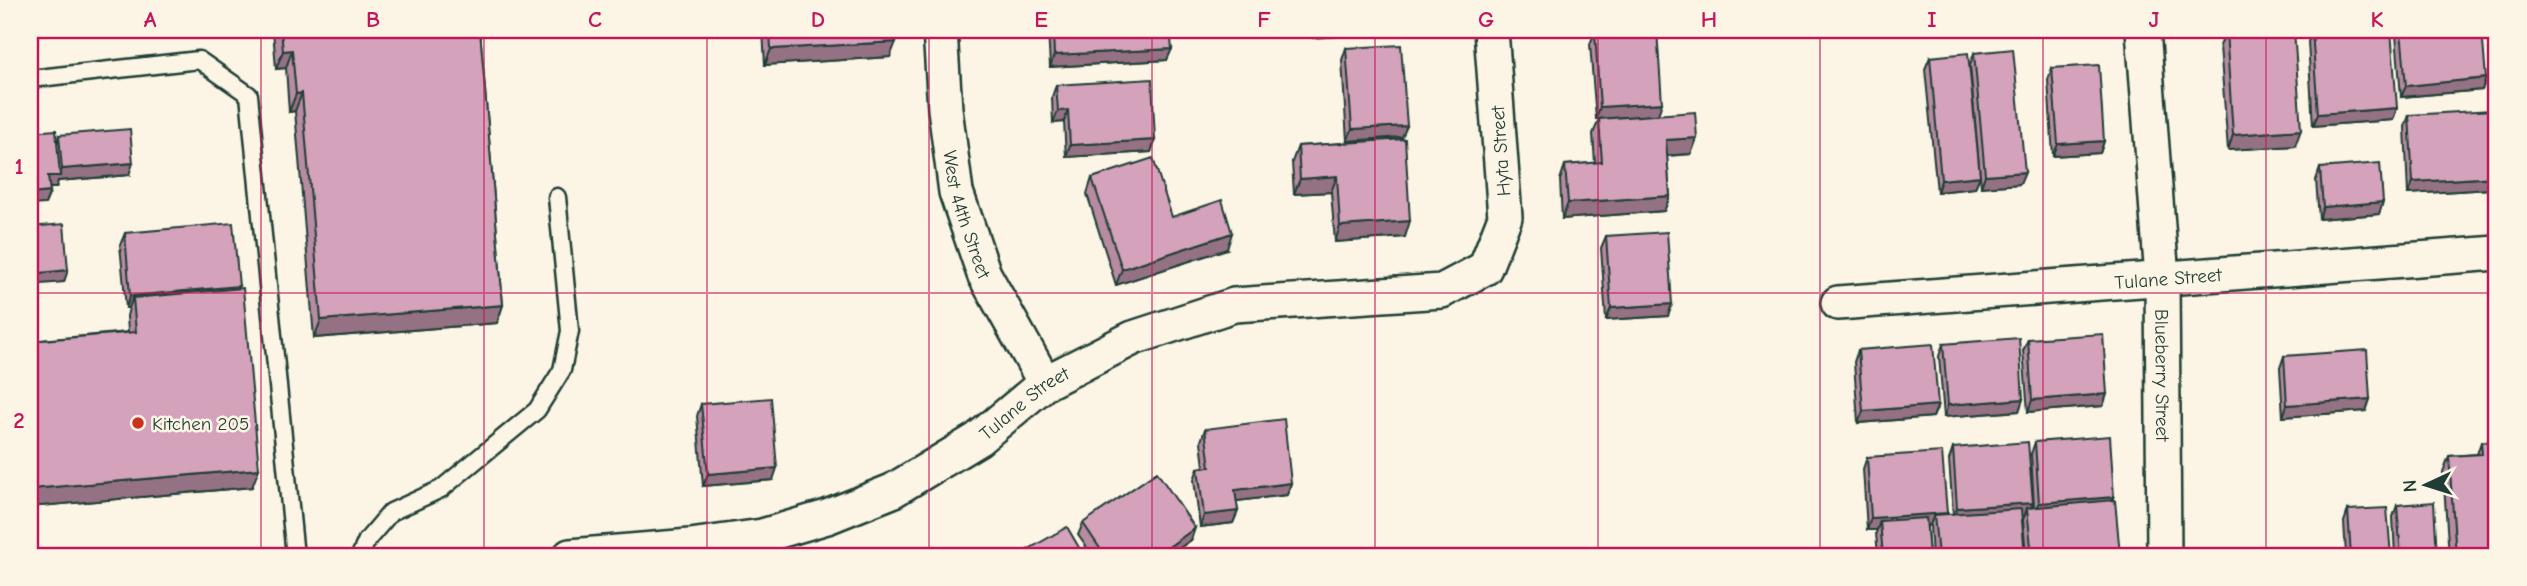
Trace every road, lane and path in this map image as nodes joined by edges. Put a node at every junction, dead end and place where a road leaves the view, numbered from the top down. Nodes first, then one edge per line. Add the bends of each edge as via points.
1 (940, 30) edge
2 (1491, 30) edge
3 (2143, 30) edge
4 (30, 79) edge
5 (557, 197) dead end
6 (2497, 253) edge
7 (1485, 268) joint
8 (2162, 278) junction
9 (1838, 303) dead end
10 (1045, 383) junction
11 (295, 556) edge
12 (360, 556) edge
13 (570, 556) edge
14 (2164, 556) edge

1 - 10 street, West 44th Street via 956,192 984,274
2 - 7 street, Hyta Street via 1505,218
3 - 8 street, Blueberry Street
4 - 11 lane via 199,60 249,95
5 - 12 lane via 570,331 562,370 537,410 440,489 391,512
6 - 8 street, Tulane Street
7 - 10 street, Tulane Street via 1442,291 1234,305 1133,338
8 - 9 street, Tulane Street
8 - 14 street, Blueberry Street
10 - 13 street, Tulane Street via 978,439 892,491 827,517 762,536

